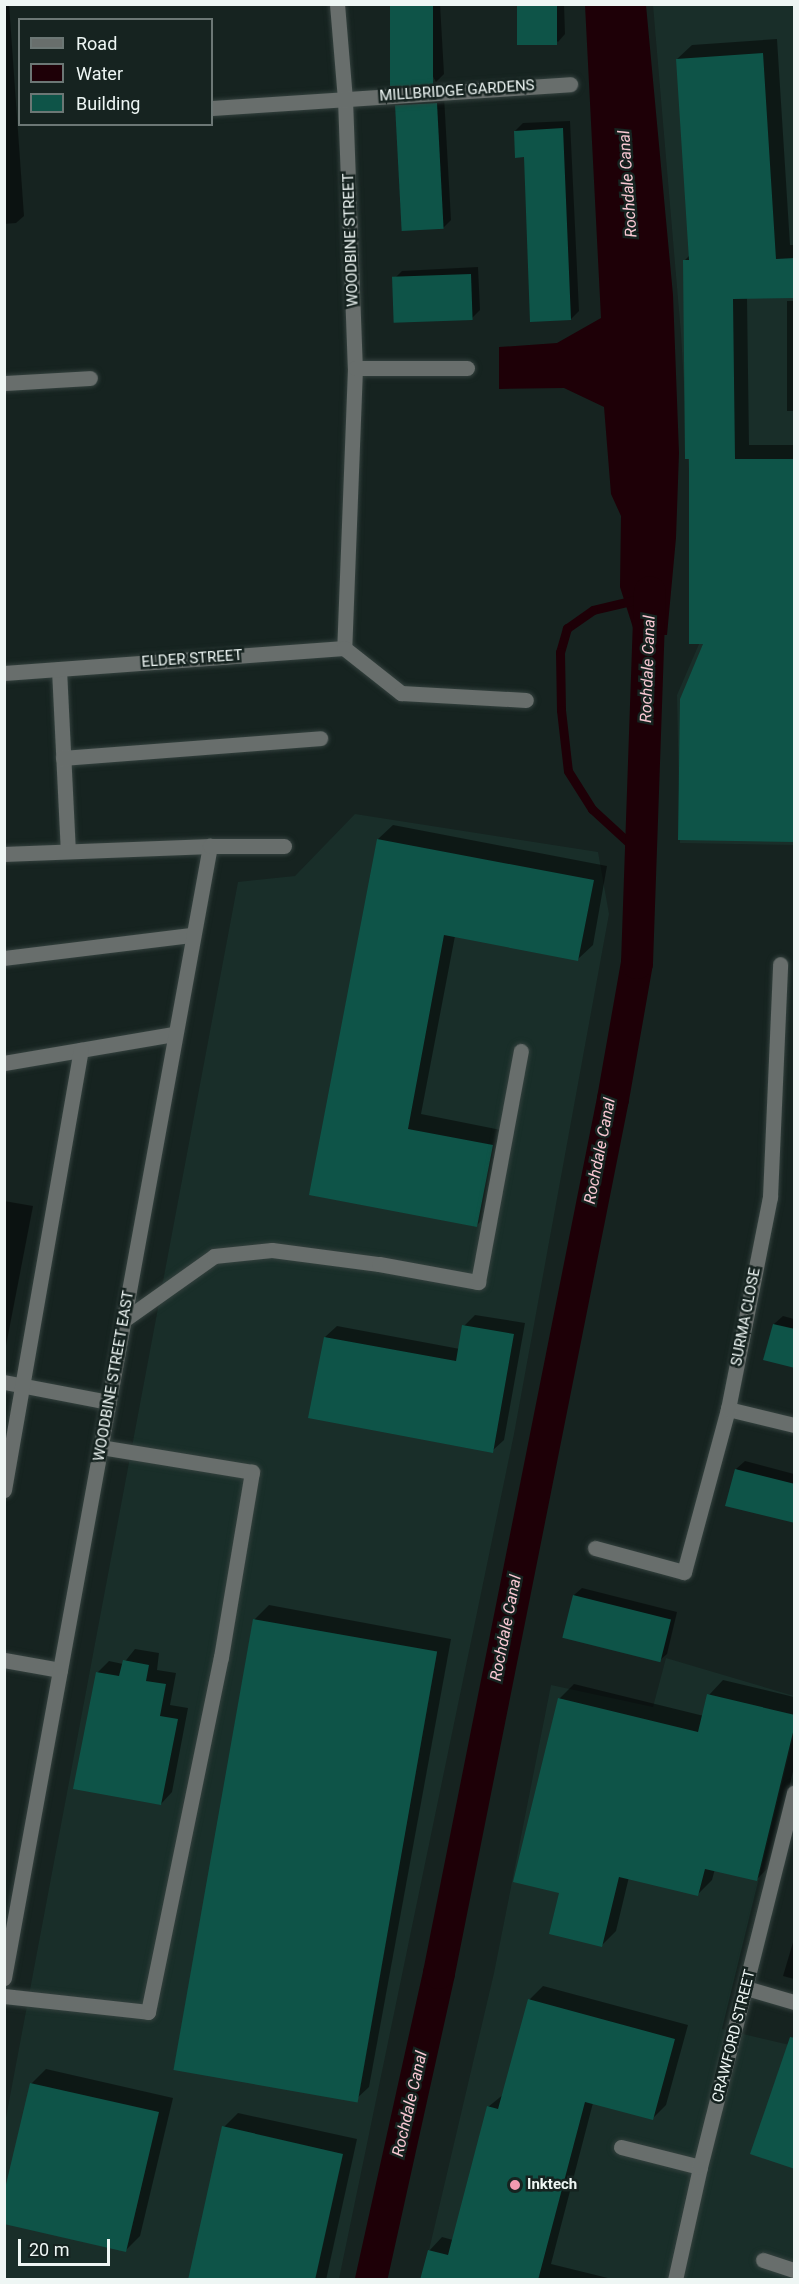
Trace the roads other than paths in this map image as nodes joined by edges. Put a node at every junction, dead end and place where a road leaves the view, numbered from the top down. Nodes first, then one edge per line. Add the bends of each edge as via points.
1 (337, 4) edge
2 (570, 84) dead end
3 (345, 99) junction
4 (213, 108) edge
5 (356, 368) junction
6 (467, 368) dead end
7 (90, 378) dead end
8 (4, 383) edge
9 (344, 648) junction
10 (59, 669) junction
11 (4, 673) edge
12 (526, 700) dead end
13 (320, 738) dead end
14 (63, 758) junction
15 (210, 846) junction
16 (284, 846) dead end
17 (68, 850) junction
18 (4, 854) edge
19 (192, 935) junction
20 (4, 958) edge
21 (780, 964) dead end
22 (174, 1034) junction
23 (81, 1050) junction
24 (521, 1051) dead end
25 (4, 1063) edge
26 (124, 1320) junction
27 (4, 1382) edge
28 (23, 1385) junction
29 (109, 1402) junction
30 (728, 1409) junction
31 (795, 1425) edge
32 (101, 1447) junction
33 (4, 1490) edge
34 (595, 1548) dead end
35 (4, 1660) edge
36 (60, 1670) junction
37 (795, 1793) edge
38 (4, 1978) edge
39 (746, 1988) junction
40 (4, 1995) edge
41 (795, 2002) edge
42 (621, 2147) dead end
43 (700, 2167) junction
44 (763, 2260) dead end
45 (795, 2270) edge
46 (675, 2280) edge

1 - 3 street, WOODBINE STREET
2 - 3 street, MILLBRIDGE GARDENS
3 - 4 street, MILLBRIDGE GARDENS
3 - 5 street, WOODBINE STREET
5 - 6 street
5 - 9 street, WOODBINE STREET
7 - 8 street
9 - 10 street, ELDER STREET
9 - 12 street via 401,693
10 - 11 street, ELDER STREET
10 - 14 street
13 - 14 street
14 - 17 street
15 - 16 street
15 - 17 street
15 - 19 street, WOODBINE STREET EAST
17 - 18 street
19 - 20 street
19 - 22 street, WOODBINE STREET EAST
21 - 30 street, SURMA CLOSE via 770,1197
22 - 23 street
22 - 26 street, WOODBINE STREET EAST
23 - 25 street
23 - 28 street
24 - 26 street via 478,1282 273,1250 214,1256
26 - 29 street, WOODBINE STREET EAST
27 - 28 street
28 - 29 street
28 - 33 street
29 - 32 street, WOODBINE STREET EAST
30 - 31 street
30 - 34 street, SURMA CLOSE via 684,1572
32 - 36 street, WOODBINE STREET EAST
32 - 40 street via 252,1472 221,1657 148,2012
35 - 36 street
36 - 38 street, WOODBINE STREET EAST
37 - 39 street, CRAWFORD STREET
39 - 41 street
39 - 43 street, CRAWFORD STREET
42 - 43 street
43 - 46 street, CRAWFORD STREET
44 - 45 street

